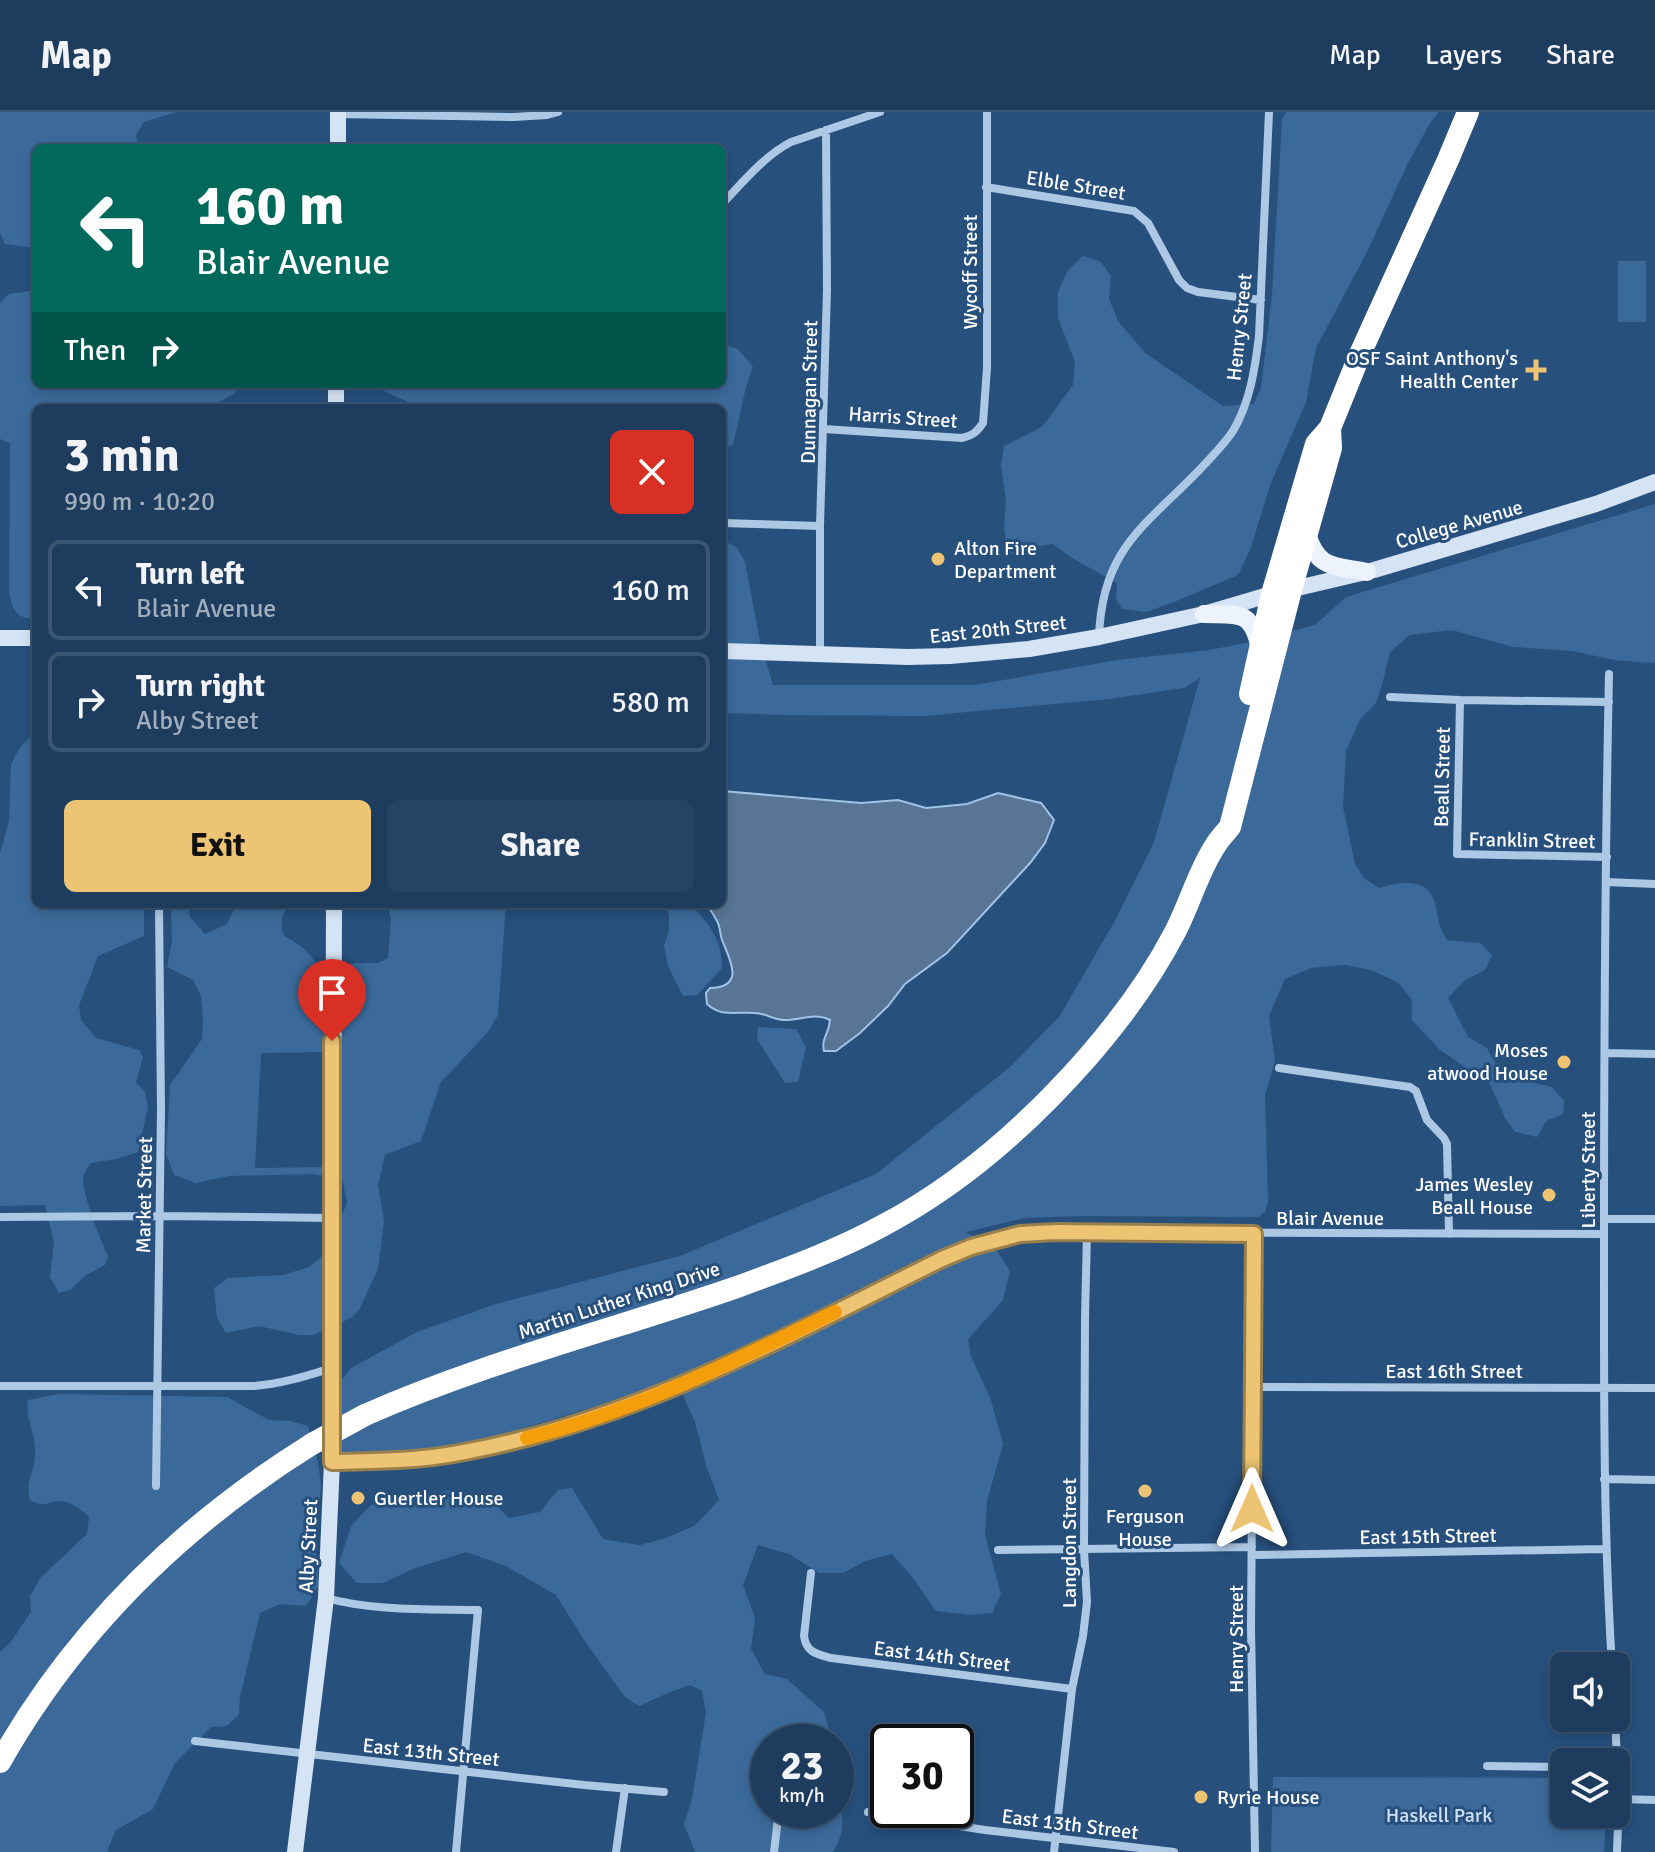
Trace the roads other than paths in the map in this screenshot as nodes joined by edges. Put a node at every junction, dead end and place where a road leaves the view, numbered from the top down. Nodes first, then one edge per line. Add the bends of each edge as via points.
1 (558, 112) edge
2 (880, 112) edge
3 (987, 112) edge
4 (1269, 112) edge
5 (1468, 112) edge
6 (338, 113) edge
7 (826, 130) junction
8 (338, 144) edge
9 (986, 187) junction
10 (726, 200) edge
11 (1261, 300) junction
12 (1330, 428) junction
13 (824, 429) junction
14 (978, 431) joint
15 (1655, 482) edge
16 (726, 523) edge
17 (820, 526) junction
18 (1307, 534) junction
19 (1367, 572) junction
20 (1282, 592) junction
21 (1204, 614) junction
22 (1099, 637) junction
23 (0, 638) edge
24 (32, 638) edge
25 (1260, 650) junction
26 (726, 651) edge
27 (820, 654) junction
28 (1609, 674) dead end
29 (1390, 697) dead end
30 (1460, 700) junction
31 (1609, 702) junction
32 (1214, 847) junction
33 (1457, 854) joint
34 (1607, 857) junction
35 (1606, 882) junction
36 (1655, 884) edge
37 (159, 908) edge
38 (334, 908) edge
39 (1605, 1053) junction
40 (1655, 1054) edge
41 (1279, 1068) dead end
42 (159, 1216) junction
43 (0, 1217) edge
44 (332, 1218) junction
45 (1604, 1219) junction
46 (1655, 1219) edge
47 (1087, 1233) junction
48 (1254, 1234) junction
49 (1449, 1234) junction
50 (1604, 1234) junction
51 (332, 1368) junction
52 (0, 1386) edge
53 (159, 1386) junction
54 (1253, 1387) junction
55 (1604, 1388) junction
56 (1655, 1388) edge
57 (332, 1462) junction
58 (1604, 1479) junction
59 (1655, 1480) edge
60 (156, 1486) dead end
61 (1605, 1549) junction
62 (998, 1550) dead end
63 (1084, 1550) junction
64 (1252, 1551) junction
65 (811, 1573) dead end
66 (326, 1598) junction
67 (1611, 1652) edge
68 (1072, 1689) junction
69 (195, 1741) dead end
70 (307, 1754) junction
71 (0, 1762) edge
72 (1487, 1766) dead end
73 (1550, 1767) edge
74 (464, 1772) junction
75 (625, 1788) junction
76 (664, 1792) dead end
77 (1630, 1799) edge
78 (1655, 1800) edge
79 (868, 1812) dead end
80 (777, 1828) edge
81 (1618, 1828) edge
82 (1055, 1839) junction
83 (295, 1852) edge
84 (456, 1852) edge
85 (616, 1852) edge
86 (774, 1852) edge
87 (1054, 1852) edge
88 (1174, 1852) edge
89 (1255, 1852) edge
90 (1617, 1852) edge

1 - 6 street via 514,117
2 - 7 street
3 - 9 street, Wycoff Street
4 - 11 street, Henry Street
5 - 12 highway
6 - 8 street
7 - 10 street via 780,148
7 - 13 street, Dunnagan Street
9 - 11 street, Elble Street via 1134,211 1148,223 1187,288
9 - 14 street, Wycoff Street via 987,368 985,415
11 - 22 street, Henry Street via 1255,367 1240,418 1221,447 1125,545 1102,600
12 - 18 highway via 1331,448
12 - 20 highway via 1316,444
13 - 14 street, Harris Street via 962,438
13 - 17 street, Dunnagan Street
15 - 19 street, College Avenue
16 - 17 street
17 - 27 street, Dunnagan Street
18 - 19 main road via 1316,557 1325,564
18 - 20 highway
19 - 20 street, College Avenue
20 - 21 street, East 20th Street
20 - 25 highway
20 - 32 highway via 1230,827
21 - 22 street, East 20th Street
21 - 25 main road via 1245,618
22 - 27 street, East 20th Street via 950,656
23 - 24 street
25 - 32 highway
26 - 27 street, East 20th Street
28 - 31 street, Liberty Street
29 - 30 street
30 - 31 street
30 - 33 street, Beall Street
31 - 34 street, Liberty Street
32 - 71 highway, Martin Luther King Drive, bridge via 1183,917 1135,997 1061,1086 977,1164 919,1205 845,1245 437,1385 312,1444 240,1492 137,1580 57,1673
33 - 34 street, Franklin Street
34 - 35 street, Liberty Street
35 - 36 street
35 - 39 street, Liberty Street
37 - 42 street, Market Street
38 - 44 street, Alby Street
39 - 40 street
39 - 45 street, Liberty Street
41 - 49 street via 1416,1091 1427,1120 1447,1144
42 - 43 street
42 - 44 street
42 - 53 street, Market Street
44 - 51 street, Alby Street
45 - 46 street
45 - 50 street, Liberty Street
47 - 48 street, Blair Avenue
47 - 57 street, Blair Avenue via 1020,1234 971,1247 729,1364 549,1432 428,1458
47 - 63 street, Langdon Street
48 - 49 street, Blair Avenue
48 - 54 street, Henry Street
49 - 50 street, Blair Avenue
50 - 55 street, Liberty Street
51 - 53 street via 273,1384
51 - 57 street, Alby Street
52 - 53 street
53 - 60 street, Market Street
54 - 55 street, East 16th Street
54 - 64 street, Henry Street
55 - 56 street, East 16th Street
55 - 58 street, Liberty Street
57 - 66 street, Alby Street
58 - 59 street
58 - 61 street, Liberty Street
61 - 64 street, East 15th Street
61 - 67 street, Liberty Street
62 - 63 street, East 15th Street
63 - 64 street, East 15th Street
63 - 68 street, Langdon Street via 1087,1602
64 - 89 street, Henry Street
65 - 68 street, East 14th Street via 804,1636 815,1654
66 - 70 street, Alby Street
66 - 74 street via 376,1606 478,1610
68 - 82 street, Langdon Street
69 - 70 street, East 13th Street
70 - 74 street, East 13th Street
70 - 83 street, Alby Street
72 - 73 street
74 - 75 street, East 13th Street
74 - 84 street
75 - 76 street, East 13th Street
75 - 85 street
77 - 78 street
79 - 82 street, East 13th Street
80 - 86 street
81 - 90 street
82 - 87 street, Langdon Street
82 - 88 street, East 13th Street

